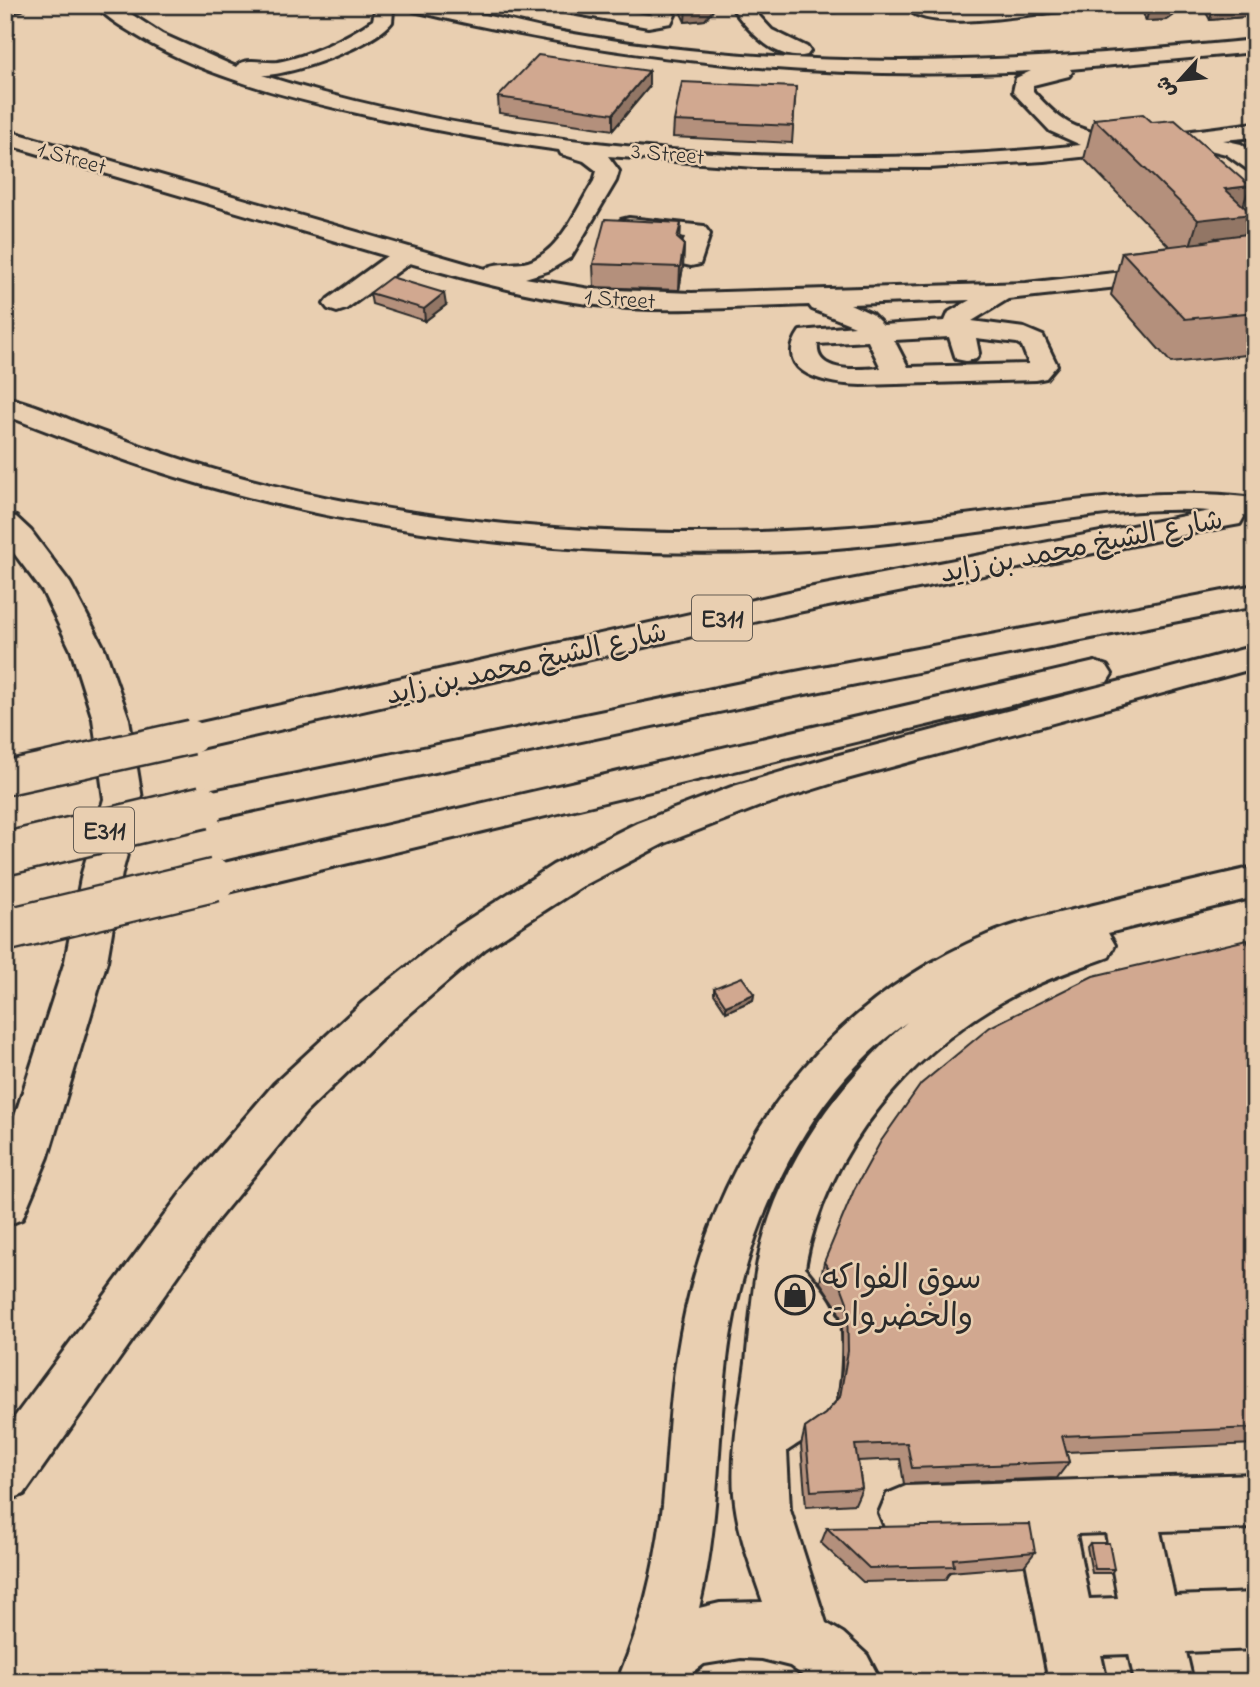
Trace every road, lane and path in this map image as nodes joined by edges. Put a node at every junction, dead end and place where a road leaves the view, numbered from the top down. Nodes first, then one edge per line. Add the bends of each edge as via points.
1 (15, 5) edge
2 (89, 5) edge
3 (105, 5) edge
4 (381, 5) edge
5 (414, 5) edge
6 (474, 5) edge
7 (560, 5) edge
8 (652, 5) edge
9 (738, 5) edge
10 (824, 5) edge
11 (835, 5) edge
12 (921, 5) edge
13 (1062, 5) edge
14 (5, 7) edge
15 (1029, 7) edge
16 (123, 20) junction
17 (735, 32) junction
18 (1255, 32) edge
19 (696, 43) junction
20 (1255, 46) edge
21 (800, 51) junction
22 (1175, 54) junction
23 (206, 61) junction
24 (1255, 130) edge
25 (5, 137) edge
26 (523, 138) junction
27 (1147, 143) junction
28 (1255, 164) edge
29 (578, 221) junction
30 (406, 254) junction
31 (691, 259) dead end
32 (1255, 264) edge
33 (468, 271) junction
34 (1001, 293) junction
35 (788, 299) junction
36 (367, 314) dead end
37 (960, 328) junction
38 (878, 332) junction
39 (972, 374) junction
40 (898, 375) junction
41 (5, 405) edge
42 (1255, 509) edge
43 (5, 524) edge
44 (1255, 595) edge
45 (1255, 645) edge
46 (1255, 657) edge
47 (5, 778) edge
48 (5, 854) edge
49 (1255, 882) edge
50 (1255, 908) edge
51 (6, 930) edge
52 (5, 1204) edge
53 (5, 1475) edge
54 (1255, 1501) edge
55 (1127, 1505) junction
56 (1043, 1508) junction
57 (906, 1513) dead end
58 (1255, 1621) edge
59 (1152, 1625) junction
60 (1066, 1628) junction
61 (804, 1642) junction
62 (649, 1674) edge
63 (852, 1682) edge
64 (1078, 1682) edge
65 (1164, 1682) edge

1 - 14 main road
2 - 16 main road
3 - 16 main road, 3 Street
4 - 23 main road via 385,16 376,28 285,67 256,69
5 - 22 main road via 571,40 779,63 968,68
6 - 19 main road
7 - 8 main road via 648,21 664,19 661,9
9 - 17 main road
10 - 11 main road
12 - 15 main road via 924,12 942,16
13 - 15 main road
16 - 23 main road, 3 Street
17 - 19 main road
17 - 21 main road
18 - 21 main road via 1010,52
19 - 21 main road
20 - 22 main road
22 - 27 main road via 1036,76 1022,85 1026,95 1065,133 1087,140
23 - 26 main road, 3 Street via 347,105 450,128
24 - 27 main road, 3 Street
25 - 30 main road, 1 Street
26 - 27 main road, 3 Street via 680,155 806,162 981,159
26 - 29 main road via 589,154 606,166 608,176
27 - 28 main road via 1216,145 1240,152
29 - 31 main road via 692,230 698,233
29 - 33 main road via 562,252 545,264 517,272
30 - 33 main road, 1 Street
30 - 36 main road via 325,300
32 - 34 main road, 1 Street
33 - 35 main road, 1 Street via 590,297
34 - 35 main road, 1 Street
34 - 37 main road via 958,318
35 - 38 main road via 861,316
37 - 38 main road
37 - 39 main road
37 - 39 main road via 1024,336 1034,342 1043,365 1036,372
38 - 40 main road
38 - 40 main road via 809,337 803,351 810,365 825,373
39 - 40 main road
41 - 42 main road via 125,452 291,499 422,522 547,536 782,541 894,532 1125,501 1190,500
42 - 47 main road, شارع الشيخ محمد بن زايد / E311, bridge via 797,601
43 - 52 main road via 58,590 89,650 111,719 123,799 102,873 86,961 25,1157
44 - 48 main road, E311, bridge via 804,682 203,807
45 - 51 main road, bridge via 1093,674
46 - 53 main road via 747,796 652,833 567,876 471,938 378,1014 289,1098 201,1204
49 - 62 main road via 1068,927 1004,946 944,974 888,1011 802,1100 763,1161 719,1269 704,1339 682,1559 672,1609
50 - 61 main road via 1095,945 988,989 939,1020 880,1073 830,1140 793,1221 780,1273 814,1324 814,1388 809,1404 762,1437 762,1509
54 - 55 main road
55 - 56 main road
55 - 59 main road
56 - 57 main road
56 - 60 main road
58 - 59 main road
59 - 60 main road
59 - 65 main road
60 - 64 main road
61 - 62 main road via 765,1629 726,1629 688,1641
61 - 63 main road via 836,1664

